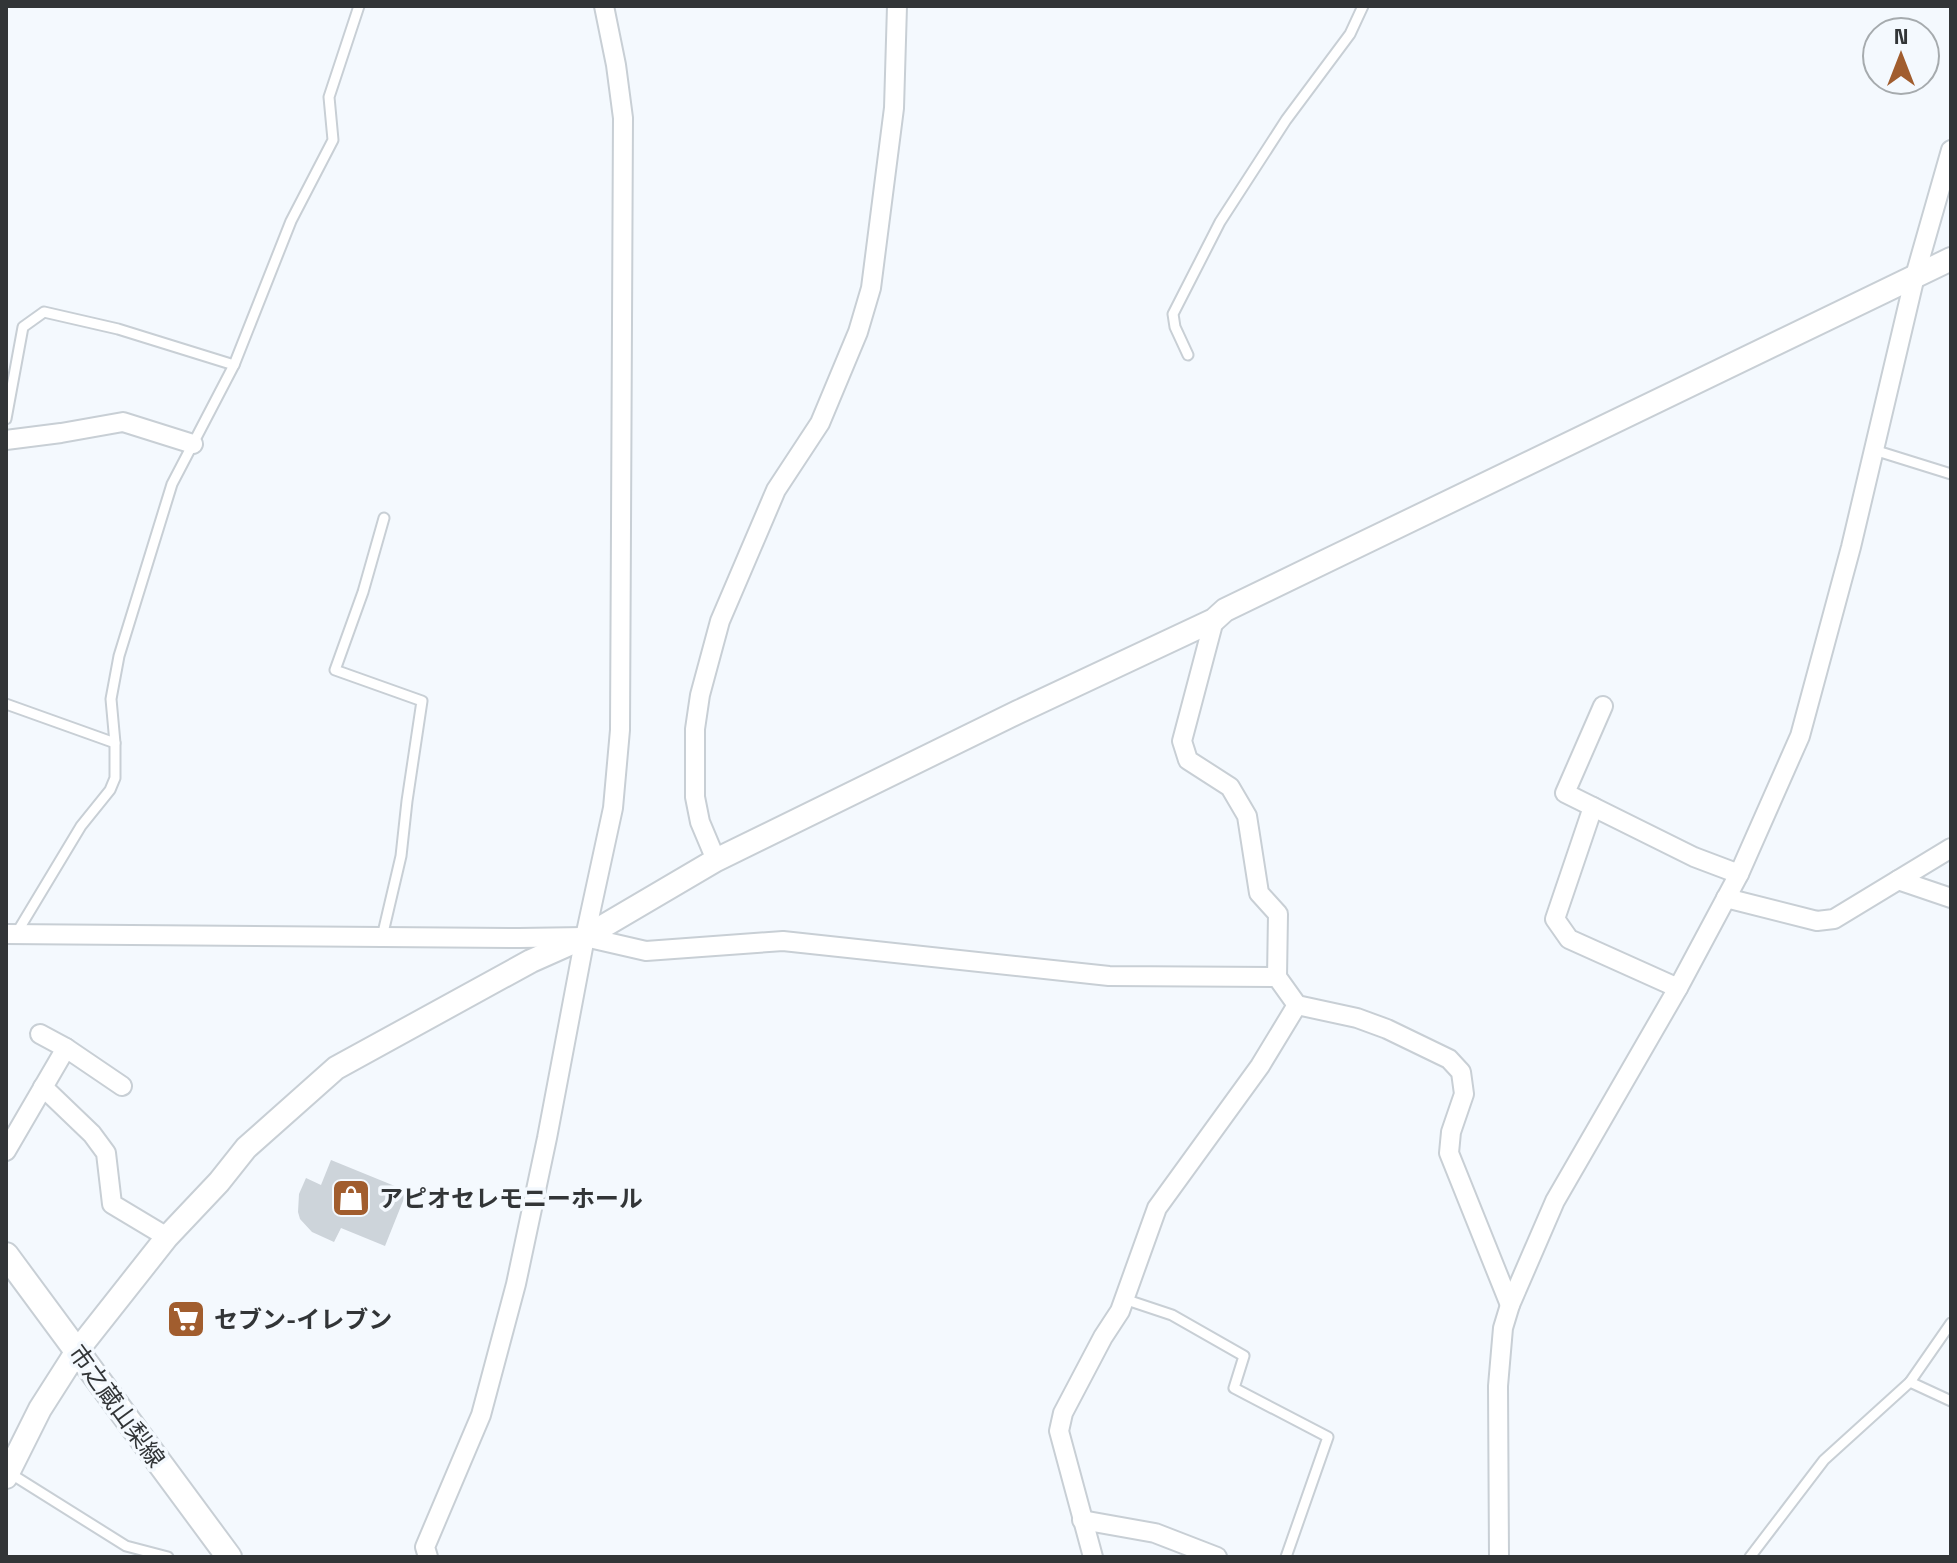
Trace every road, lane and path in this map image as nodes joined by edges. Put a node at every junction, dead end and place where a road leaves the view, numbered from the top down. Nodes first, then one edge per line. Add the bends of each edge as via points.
1 (359, 6) edge
2 (604, 6) edge
3 (897, 6) edge
4 (1363, 6) edge
5 (1951, 150) edge
6 (1951, 259) edge
7 (1915, 276) junction
8 (1188, 355) dead end
9 (234, 365) junction
10 (6, 419) edge
11 (6, 440) edge
12 (193, 444) junction
13 (1874, 450) junction
14 (1951, 474) edge
15 (384, 518) dead end
16 (1214, 620) junction
17 (6, 704) edge
18 (1603, 706) dead end
19 (115, 743) junction
20 (1593, 807) junction
21 (1951, 848) edge
22 (716, 860) junction
23 (1739, 874) junction
24 (1898, 880) junction
25 (1726, 898) junction
26 (1951, 898) edge
27 (11, 934) edge
28 (382, 937) junction
29 (585, 937) junction
30 (1277, 977) junction
31 (1678, 988) junction
32 (1297, 1005) junction
33 (40, 1034) dead end
34 (66, 1048) junction
35 (122, 1086) dead end
36 (43, 1087) junction
37 (6, 1151) edge
38 (167, 1237) junction
39 (6, 1255) edge
40 (1124, 1299) junction
41 (1510, 1305) junction
42 (1951, 1323) edge
43 (77, 1351) junction
44 (1910, 1382) junction
45 (1951, 1401) edge
46 (7, 1475) edge
47 (1082, 1520) junction
48 (126, 1546) junction
49 (122, 1557) edge
50 (168, 1557) edge
51 (229, 1557) edge
52 (428, 1557) edge
53 (1093, 1557) edge
54 (1217, 1557) edge
55 (1286, 1557) edge
56 (1499, 1557) edge
57 (1750, 1557) edge

1 - 9 lane via 329,97 333,140 291,221
2 - 29 street via 623,118 620,730 613,808
3 - 22 street via 894,108 871,288 820,423 776,490 720,621 700,695 695,797
4 - 8 lane via 1350,34 1220,222 1173,314
5 - 7 street
6 - 7 street
7 - 13 street
7 - 16 street via 1225,610
9 - 10 lane via 44,312 23,327
9 - 12 lane
11 - 12 street via 123,422
12 - 19 lane via 172,484 119,656 111,699
13 - 14 lane
13 - 23 street via 1800,736
15 - 28 lane via 335,670 422,701 401,856
16 - 22 street
16 - 30 street via 1182,741 1188,760 1230,787 1247,816 1259,893 1278,914
17 - 19 lane
18 - 20 street via 1565,793
19 - 27 lane via 110,790
20 - 23 street
20 - 31 street via 1555,919 1569,939
21 - 24 street
22 - 29 street
23 - 25 street
24 - 25 street via 1834,919 1817,921
24 - 26 street
25 - 31 street
27 - 28 street
28 - 29 street
29 - 30 street via 646,951 783,941 1109,976
29 - 38 street via 336,1068 246,1148
29 - 52 street via 516,1284 481,1415 425,1547
30 - 32 street
31 - 41 street via 1555,1201
32 - 40 street via 1260,1066 1157,1208
32 - 41 street via 1387,1029 1449,1059 1461,1072 1464,1094 1449,1153
33 - 34 street
34 - 35 street
34 - 36 street
36 - 37 street
36 - 38 street via 106,1153 112,1204
38 - 43 street
39 - 43 main road, 市之蔵山梨線
40 - 47 street via 1063,1413 1059,1431
40 - 55 lane via 1172,1315 1244,1356 1234,1388 1328,1437
41 - 56 street via 1498,1386
42 - 44 lane
43 - 46 street
43 - 51 main road, 市之蔵山梨線
44 - 45 lane
44 - 57 lane via 1824,1460
46 - 48 lane
47 - 53 street
47 - 54 street via 1155,1533
48 - 49 lane
48 - 50 lane

